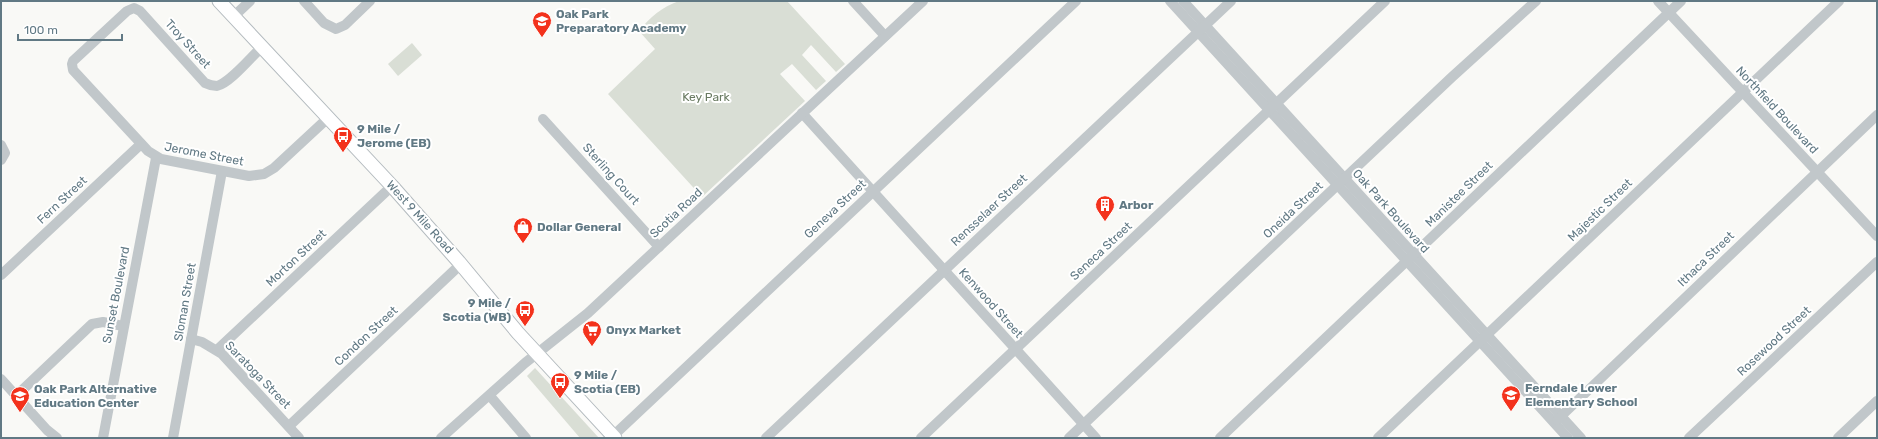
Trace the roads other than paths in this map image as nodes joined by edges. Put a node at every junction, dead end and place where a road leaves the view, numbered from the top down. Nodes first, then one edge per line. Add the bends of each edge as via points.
1 (219, 1) edge
2 (250, 1) edge
3 (304, 1) edge
4 (370, 1) edge
5 (853, 1) edge
6 (923, 1) edge
7 (1076, 1) edge
8 (1170, 1) edge
9 (1183, 1) edge
10 (1231, 1) edge
11 (1385, 1) edge
12 (1536, 1) edge
13 (1658, 1) edge
14 (1681, 1) edge
15 (1839, 1) edge
16 (1669, 13) junction
17 (233, 17) junction
18 (1202, 28) junction
19 (885, 36) junction
20 (261, 48) junction
21 (72, 64) joint
22 (1742, 92) junction
23 (1273, 107) junction
24 (802, 113) junction
25 (1877, 115) edge
26 (329, 117) junction
27 (543, 120) dead end
28 (141, 144) junction
29 (156, 158) junction
30 (222, 171) junction
31 (1816, 171) junction
32 (1341, 182) junction
33 (392, 186) junction
34 (873, 191) junction
35 (1877, 236) edge
36 (659, 246) junction
37 (1411, 258) junction
38 (1877, 262) edge
39 (461, 264) junction
40 (944, 270) junction
41 (1, 275) edge
42 (124, 326) junction
43 (191, 339) junction
44 (1484, 339) junction
45 (1016, 349) junction
46 (217, 350) junction
47 (537, 354) junction
48 (1, 380) edge
49 (16, 396) junction
50 (490, 396) junction
51 (1877, 401) edge
52 (1558, 419) junction
53 (1084, 424) junction
54 (288, 426) junction
55 (614, 437) edge
56 (57, 438) edge
57 (103, 438) edge
58 (172, 438) edge
59 (299, 438) edge
60 (441, 438) edge
61 (526, 438) edge
62 (766, 438) edge
63 (921, 438) edge
64 (1069, 438) edge
65 (1096, 438) edge
66 (1220, 438) edge
67 (1378, 438) edge
68 (1568, 438) edge
69 (1581, 438) edge
70 (1689, 438) edge
71 (1838, 438) edge

1 - 17 main road, West 9 Mile Road
2 - 17 street
3 - 4 street via 324,23 336,29 345,25
5 - 19 street
6 - 19 street, Scotia Road
7 - 34 street, Geneva Street
8 - 18 street, Oak Park Boulevard
9 - 18 street, Oak Park Boulevard
10 - 18 street, Rensselaer Street
11 - 23 street, Seneca Street
12 - 32 street, Oneida Street
13 - 16 street, Northfield Boulevard
14 - 16 street, Manistee Street
15 - 22 street, Majestic Street
16 - 22 street, Northfield Boulevard
16 - 37 street, Manistee Street
17 - 20 main road, West 9 Mile Road
18 - 23 street, Oak Park Boulevard
18 - 40 street, Rensselaer Street
19 - 24 street, Scotia Road
20 - 21 street, Troy Street via 226,81 210,85 205,83 140,11 134,8 127,10
20 - 26 main road, West 9 Mile Road
21 - 28 street, Jerome Street via 73,70
22 - 31 street, Northfield Boulevard
22 - 44 street, Majestic Street
23 - 32 street, Oak Park Boulevard
23 - 45 street, Seneca Street
24 - 34 street, Kenwood Street
24 - 36 street, Scotia Road
25 - 31 street, Ithaca Street
26 - 30 street, Jerome Street via 274,168 264,174 249,176
26 - 33 main road, West 9 Mile Road
27 - 36 street, Sterling Court
28 - 29 street, Jerome Street
28 - 41 street, Fern Street
29 - 30 street, Jerome Street
29 - 42 street, Sunset Boulevard
30 - 43 street, Sloman Street
31 - 35 street, Northfield Boulevard
31 - 52 street, Ithaca Street
32 - 37 street, Oak Park Boulevard
32 - 53 street, Oneida Street
33 - 39 main road, West 9 Mile Road
33 - 46 street, Morton Street
34 - 40 street, Kenwood Street
34 - 55 street, Geneva Street
36 - 47 street, Scotia Road via 583,318
37 - 44 street, Oak Park Boulevard
37 - 66 street, Manistee Street
38 - 70 street, Rosewood Street
39 - 47 main road, West 9 Mile Road
39 - 54 street, Condon Street
40 - 45 street, Kenwood Street
40 - 62 street, Rensselaer Street
42 - 49 street via 103,322 92,324
42 - 57 street, Sunset Boulevard
43 - 46 street, Saratoga Street
43 - 58 street, Sloman Street
44 - 52 street, Oak Park Boulevard
44 - 67 street, Majestic Street
45 - 53 street, Kenwood Street
45 - 63 street, Seneca Street
46 - 54 street, Saratoga Street
47 - 50 street, Scotia Road
47 - 55 main road, West 9 Mile Road
48 - 49 street
49 - 56 street
50 - 60 street, Scotia Road
50 - 61 street
51 - 71 street
52 - 68 street, Oak Park Boulevard
52 - 69 street, Oak Park Boulevard
53 - 64 street, Oneida Street
53 - 65 street, Kenwood Street
54 - 59 street, Saratoga Street

